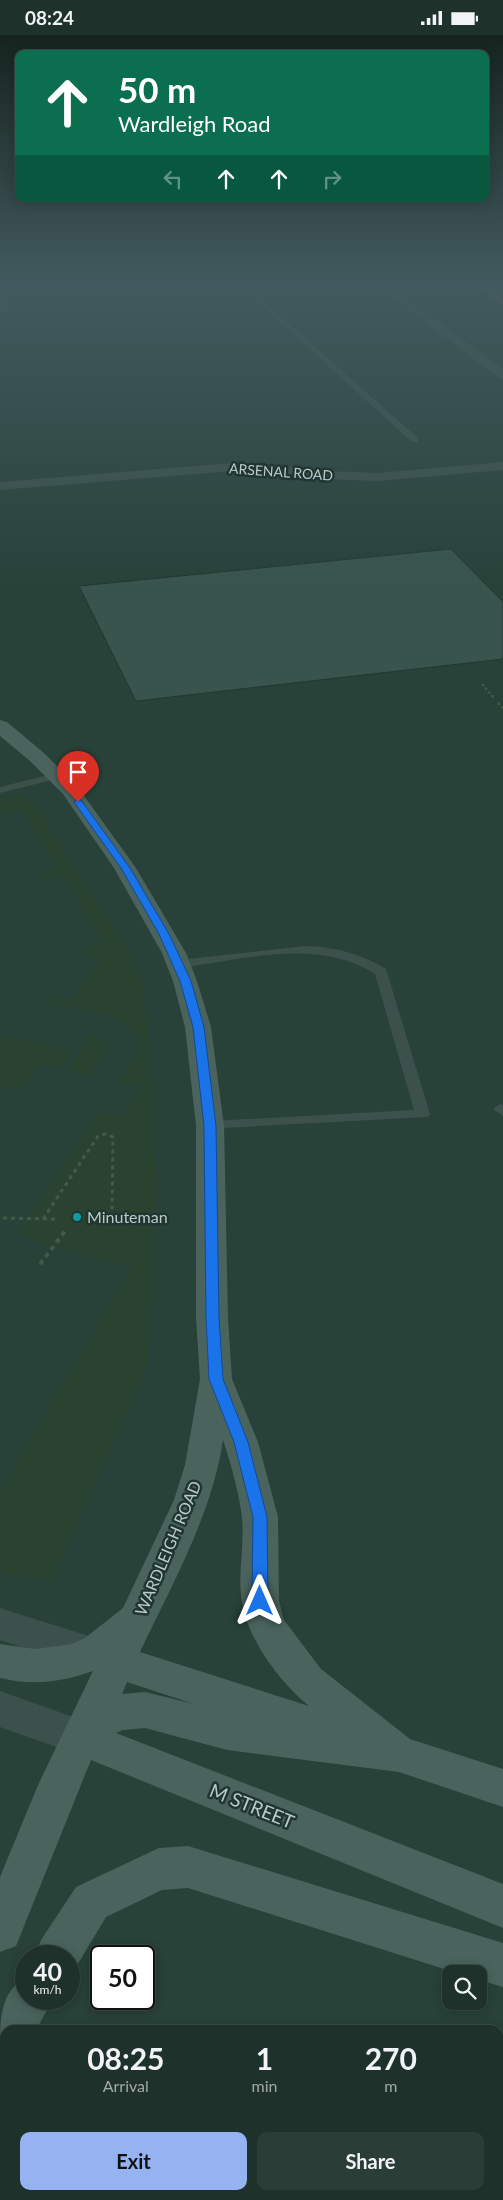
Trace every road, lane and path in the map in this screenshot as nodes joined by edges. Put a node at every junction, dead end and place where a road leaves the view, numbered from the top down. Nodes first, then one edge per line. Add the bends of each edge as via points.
1 (352, 383) edge
2 (415, 440) dead end
3 (503, 466) edge
4 (0, 486) edge
5 (482, 684) dead end
6 (494, 698) dead end
7 (498, 703) dead end
8 (503, 708) edge
9 (0, 725) edge
10 (56, 776) junction
11 (0, 790) edge
12 (179, 964) junction
13 (210, 1126) junction
14 (3, 1218) dead end
15 (91, 1218) dead end
16 (44, 1219) junction
17 (56, 1219) dead end
18 (66, 1230) dead end
19 (40, 1264) dead end
20 (216, 1379) junction
21 (0, 1623) edge
22 (105, 1658) junction
23 (0, 1661) edge
24 (0, 1709) edge
25 (82, 1738) junction
26 (398, 1754) junction
27 (503, 1788) edge
28 (503, 1906) edge
29 (0, 1930) edge
30 (64, 1945) edge
31 (503, 1965) edge
32 (23, 2010) edge
33 (12, 2025) edge

1 - 2 lane
3 - 4 street, ARSENAL ROAD via 378,477 323,475 244,466
5 - 6 path
7 - 8 path
9 - 10 main road, WARDLEIGH ROAD
10 - 11 lane
10 - 12 main road, WARDLEIGH ROAD via 125,868
12 - 13 main road, WARDLEIGH ROAD via 198,1027
12 - 13 lane via 306,948 328,949 367,962 380,972 423,1114
13 - 20 main road, WARDLEIGH ROAD via 212,1318
14 - 16 path
15 - 16 path via 112,1217 113,1137 105,1134 98,1136
16 - 17 path
18 - 19 path
20 - 22 main road, WARDLEIGH ROAD via 202,1465 192,1501 140,1615 107,1644
20 - 26 main road via 241,1442 260,1517 260,1601 267,1627 306,1681
21 - 22 street
22 - 23 main road via 42,1664
22 - 25 main road
22 - 26 main road
24 - 25 street, M STREET
25 - 26 main road via 100,1721 119,1712 145,1711 227,1732
25 - 28 main road, M STREET
25 - 29 main road via 53,1799
26 - 27 main road
30 - 31 main road via 91,1902 159,1869 188,1867
32 - 33 main road

